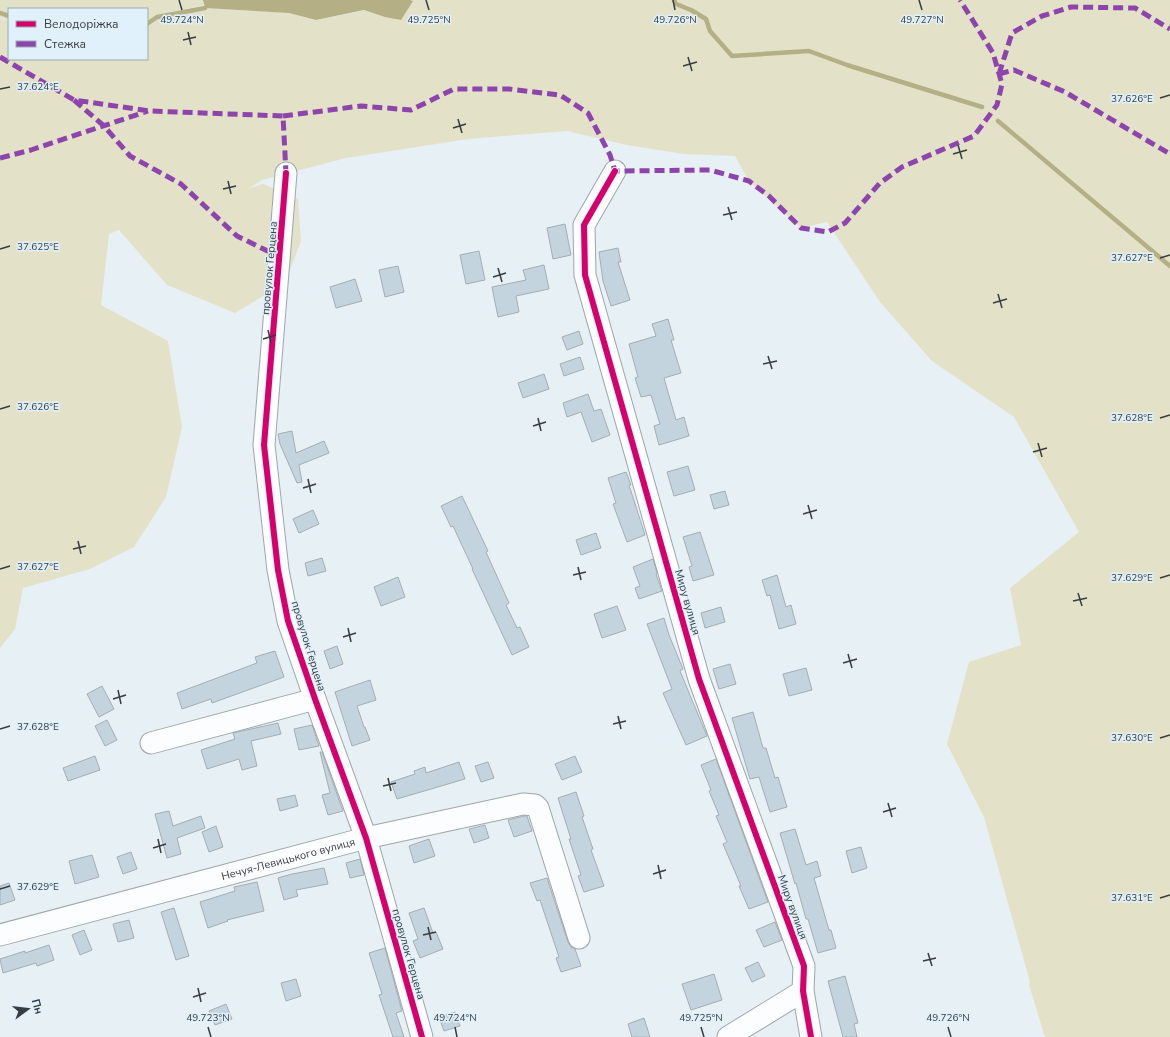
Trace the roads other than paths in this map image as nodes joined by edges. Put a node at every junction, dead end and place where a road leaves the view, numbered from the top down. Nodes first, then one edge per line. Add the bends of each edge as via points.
1 (614, 171) dead end
2 (286, 173) dead end
3 (315, 699) junction
4 (150, 743) dead end
5 (366, 838) junction
6 (0, 935) edge
7 (579, 938) dead end
8 (803, 991) junction
9 (422, 1037) edge
10 (728, 1037) edge
11 (811, 1037) edge

1 - 8 street, Миру вулиця via 584,225 585,275 699,680 804,966
2 - 3 street, провулок Герцена via 264,445 288,621
3 - 4 street
3 - 5 street, провулок Герцена
5 - 6 street, Нечуя-Левицького вулиця
5 - 7 street, Нечуя-Левицького вулиця via 523,804 535,805
5 - 9 street, провулок Герцена
8 - 10 street
8 - 11 street, Миру вулиця

